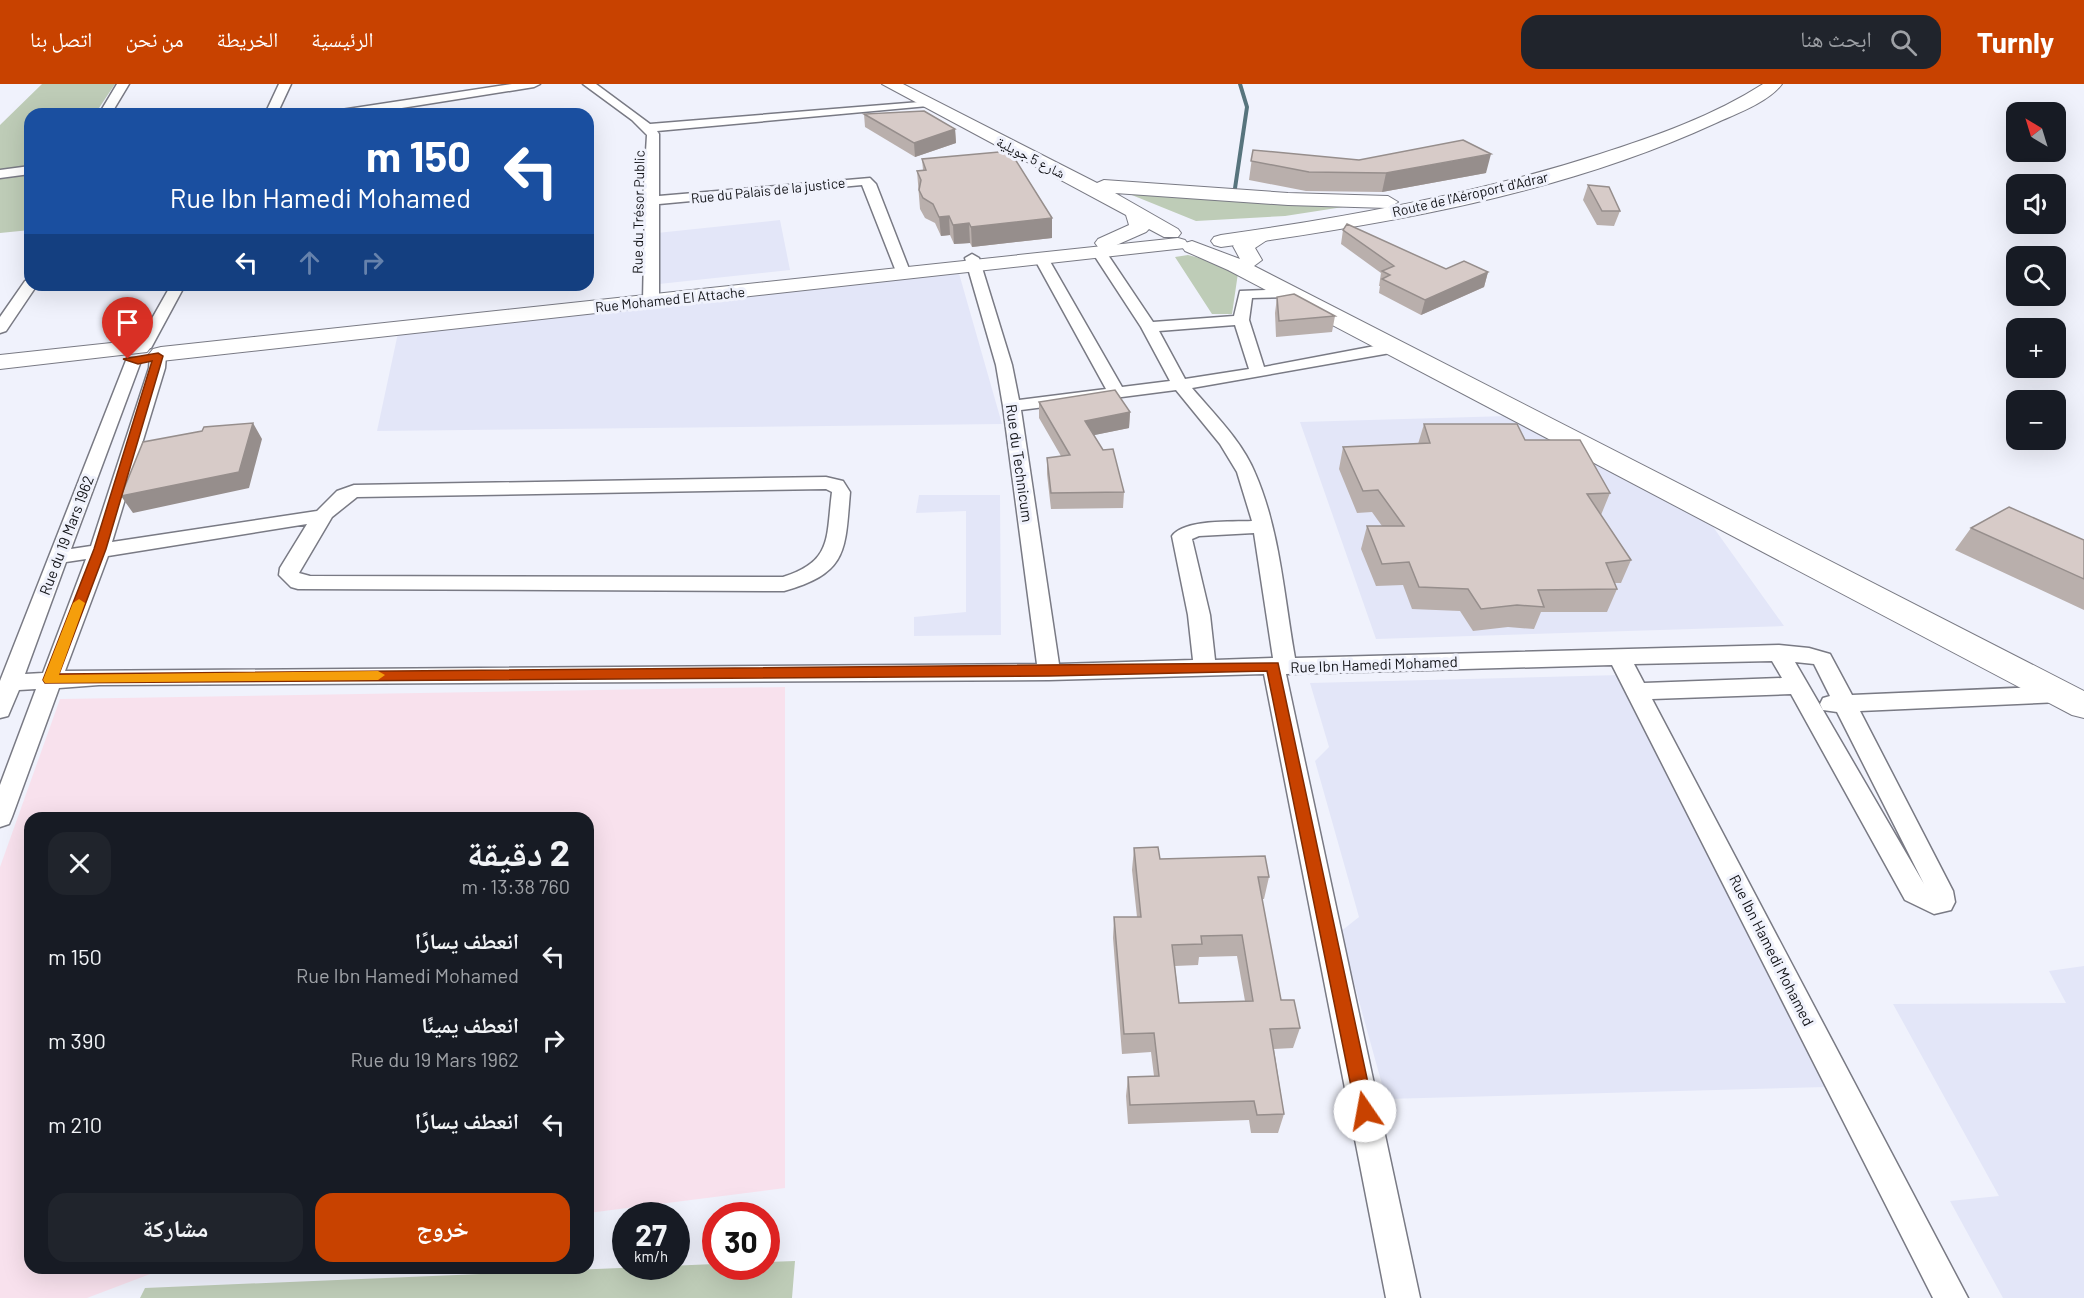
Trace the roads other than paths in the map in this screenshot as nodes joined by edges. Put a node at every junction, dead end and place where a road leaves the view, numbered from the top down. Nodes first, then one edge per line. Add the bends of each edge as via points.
1 (123, 84) edge
2 (285, 84) edge
3 (534, 84) edge
4 (589, 84) edge
5 (890, 84) edge
6 (905, 84) edge
7 (1754, 84) edge
8 (1774, 84) edge
9 (928, 103) junction
10 (109, 108) edge
11 (274, 108) edge
12 (380, 108) edge
13 (971, 122) junction
14 (649, 128) junction
15 (24, 172) edge
16 (0, 174) edge
17 (1104, 186) junction
18 (1457, 194) junction
19 (650, 201) junction
20 (1395, 206) junction
21 (1133, 211) junction
22 (1263, 236) junction
23 (1194, 237) junction
24 (1102, 247) junction
25 (1041, 258) junction
26 (1251, 260) junction
27 (973, 262) junction
28 (902, 270) junction
29 (25, 291) edge
30 (175, 291) edge
31 (1289, 292) junction
32 (651, 297) junction
33 (1240, 320) junction
34 (1149, 327) junction
35 (0, 328) edge
36 (1396, 347) junction
37 (147, 353) junction
38 (0, 362) edge
39 (57, 362) junction
40 (1258, 373) junction
41 (0, 374) edge
42 (1180, 384) junction
43 (1117, 393) junction
44 (1012, 406) junction
45 (113, 508) junction
46 (74, 514) junction
47 (323, 516) junction
48 (1263, 527) junction
49 (100, 549) junction
50 (58, 556) junction
51 (1779, 654) junction
52 (1619, 657) junction
53 (1279, 666) junction
54 (1205, 668) junction
55 (1049, 672) junction
56 (50, 680) junction
57 (11, 683) junction
58 (2072, 690) edge
59 (1636, 691) junction
60 (1800, 694) junction
61 (1844, 705) junction
62 (2084, 706) edge
63 (0, 710) edge
64 (0, 817) edge
65 (1403, 1298) edge
66 (1952, 1298) edge

1 - 10 street
2 - 11 street
3 - 12 street
4 - 14 street
5 - 9 main road, شارع 5 جويلية
6 - 13 main road, شارع 5 جويلية
7 - 18 main road, Route de l'Aéroport d'Adrar via 1694,116 1626,142
8 - 18 main road, Route de l'Aéroport d'Adrar via 1692,128 1532,182
9 - 13 main road, شارع 5 جويلية
9 - 14 street
13 - 17 main road, شارع 5 جويلية
13 - 21 main road, شارع 5 جويلية
14 - 19 street, Rue du Trésor Public via 655,139
15 - 16 street
17 - 20 main road
17 - 23 main road, شارع 5 جويلية
18 - 20 main road, Route de l'Aéroport d'Adrar
19 - 28 street, Rue du Palais de la justice via 865,181
19 - 32 street, Rue du Trésor Public
20 - 22 main road, Route de l'Aéroport d'Adrar
20 - 23 main road, Route de l'Aéroport d'Adrar via 1289,219
21 - 23 main road, شارع 5 جويلية
21 - 24 main road via 1140,221 1139,228
22 - 23 main road, Route de l'Aéroport d'Adrar
22 - 26 main road via 1243,246
23 - 24 main road, Rue Mohamed El Attache
23 - 26 main road
23 - 31 main road via 1236,265
24 - 25 main road, Rue Mohamed El Attache
24 - 27 main road, Rue Mohamed El Attache
24 - 34 street
25 - 27 main road, Rue Mohamed El Attache
25 - 43 street
26 - 58 main road
27 - 28 main road, Rue Mohamed El Attache
27 - 44 street, Rue du Technicum
28 - 32 main road, Rue Mohamed El Attache
29 - 35 street
30 - 37 street
31 - 33 street via 1247,293
31 - 36 main road
32 - 37 main road, Rue Mohamed El Attache
33 - 34 street
33 - 40 street
34 - 42 street
36 - 40 street
36 - 58 main road
37 - 39 main road, Rue Mohamed El Attache
37 - 45 street
37 - 46 street, Rue du 19 Mars 1962
38 - 39 main road, Rue Mohamed El Attache
39 - 41 main road, Rue Mohamed El Attache
40 - 42 street
42 - 43 street
42 - 48 street via 1240,462
43 - 44 street
44 - 55 street, Rue du Technicum
45 - 46 street
45 - 49 street
46 - 50 street, Rue du 19 Mars 1962
47 - 47 street via 338,498 359,491 826,483 836,485 841,492 833,553 825,566 809,577 784,584 322,583 292,579 290,568
47 - 49 street
48 - 53 street
48 - 54 street via 1196,530 1182,536 1199,615
49 - 50 street
49 - 56 street
50 - 57 street, Rue du 19 Mars 1962
51 - 52 street
51 - 60 street
51 - 61 street via 1822,659
52 - 53 street, Rue Ibn Hamedi Mohamed
52 - 59 street, Rue Ibn Hamedi Mohamed
53 - 54 street, Rue Ibn Hamedi Mohamed
53 - 65 street
54 - 55 street, Rue Ibn Hamedi Mohamed
55 - 56 street, Rue Ibn Hamedi Mohamed
56 - 57 street, Rue Ibn Hamedi Mohamed
56 - 64 street
57 - 63 street, Rue du 19 Mars 1962
58 - 61 street
58 - 62 main road
59 - 60 street
59 - 66 street, Rue Ibn Hamedi Mohamed
60 - 61 street
60 - 61 street via 1914,892 1934,903 1942,902 1940,891

